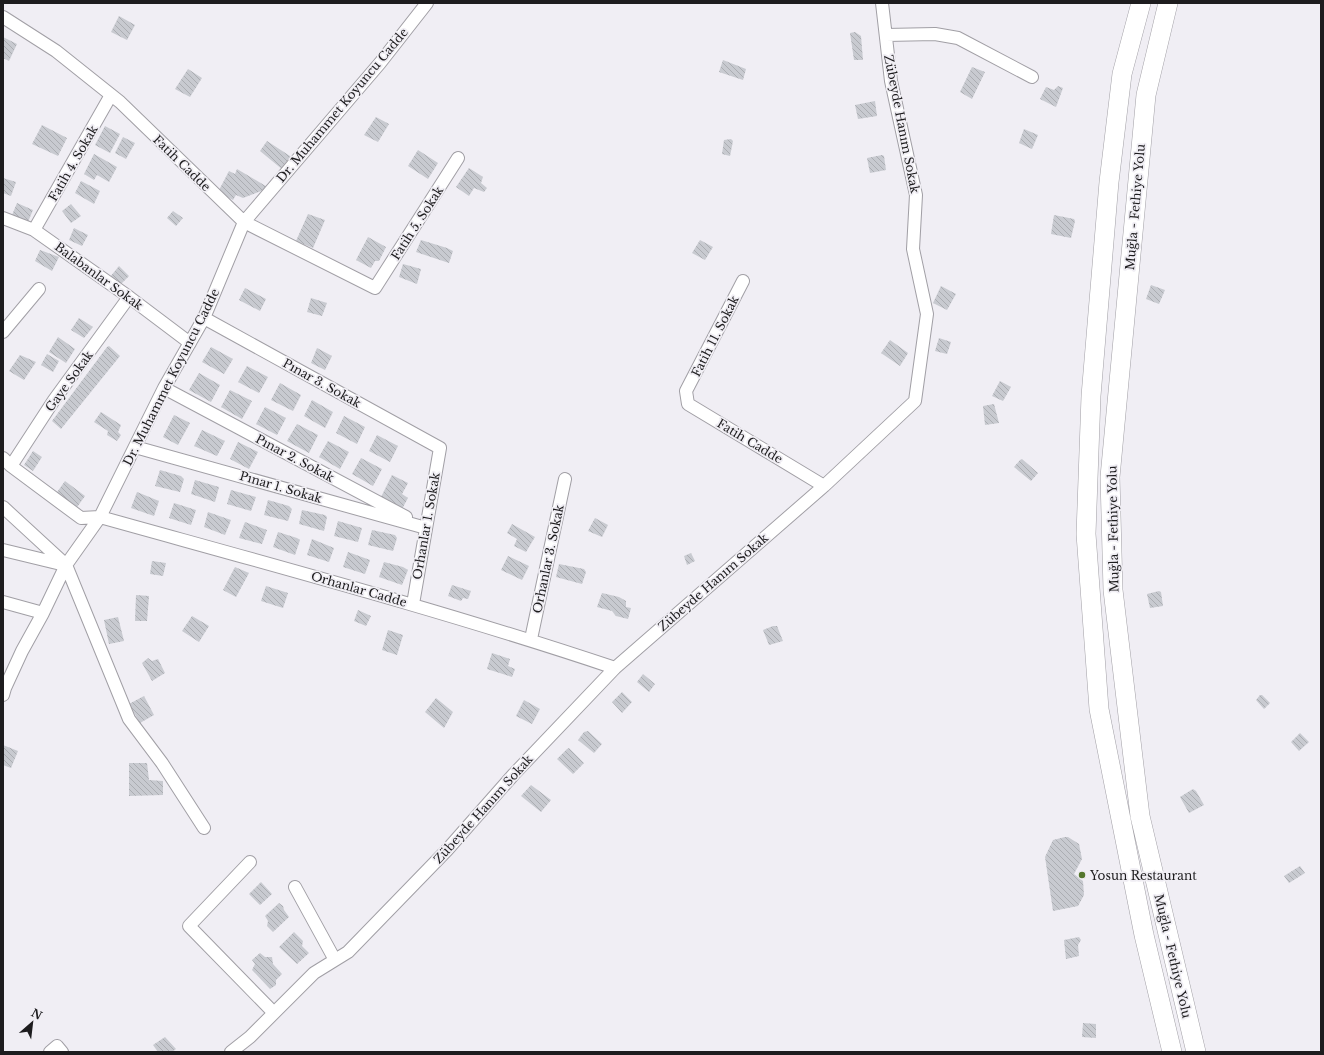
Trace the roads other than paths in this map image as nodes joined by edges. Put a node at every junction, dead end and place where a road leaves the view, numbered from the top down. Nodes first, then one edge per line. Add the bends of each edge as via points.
1 (427, 3) edge
2 (882, 3) edge
3 (1141, 3) edge
4 (1168, 3) edge
5 (3, 17) edge
6 (886, 35) junction
7 (1032, 76) dead end
8 (111, 95) junction
9 (458, 158) dead end
10 (3, 218) edge
11 (244, 222) junction
12 (34, 230) junction
13 (743, 281) dead end
14 (375, 288) joint
15 (39, 289) dead end
16 (129, 297) junction
17 (204, 318) junction
18 (3, 332) edge
19 (190, 343) junction
20 (164, 388) junction
21 (686, 391) joint
22 (135, 447) junction
23 (440, 448) joint
24 (7, 462) edge
25 (565, 479) dead end
26 (824, 486) junction
27 (3, 507) edge
28 (100, 517) junction
29 (426, 528) junction
30 (3, 550) edge
31 (66, 565) junction
32 (3, 602) edge
33 (413, 604) junction
34 (43, 613) junction
35 (531, 640) junction
36 (615, 668) junction
37 (4, 690) edge
38 (204, 828) dead end
39 (250, 862) dead end
40 (295, 887) dead end
41 (336, 960) junction
42 (274, 1014) junction
43 (239, 1050) edge
44 (1172, 1052) edge
45 (1196, 1052) edge

1 - 11 street, Dr. Muhammet Koyuncu Cadde via 380,63
2 - 6 street, Zübeyde Hanım Sokak
3 - 44 highway, Muğla - Fethiye Yolu via 1122,74 1109,182 1091,396 1086,534 1099,709 1144,935
4 - 45 highway, Muğla - Fethiye Yolu via 1144,111 1110,477 1112,590 1140,816
5 - 8 street, Fatih Cadde via 56,51
6 - 7 street via 935,34 958,38
6 - 26 street, Zübeyde Hanım Sokak via 891,80 916,195 913,249 926,314 915,401
8 - 11 street, Fatih Cadde
8 - 12 street, Fatih 4. Sokak
9 - 14 street, Fatih 5. Sokak
10 - 12 street, Balabanlar Sokak
11 - 14 street, Fatih Cadde
11 - 17 street, Dr. Muhammet Koyuncu Cadde
12 - 16 street, Balabanlar Sokak
13 - 21 street, Fatih 11. Sokak
15 - 18 street
16 - 19 street, Balabanlar Sokak
16 - 24 street, Gaye Sokak
17 - 19 street, Dr. Muhammet Koyuncu Cadde
17 - 23 street, Pınar 3. Sokak
19 - 20 street, Dr. Muhammet Koyuncu Cadde
20 - 22 street, Dr. Muhammet Koyuncu Cadde
20 - 29 street, Pınar 2. Sokak
21 - 26 street, Fatih Cadde via 688,404
22 - 28 street, Dr. Muhammet Koyuncu Cadde
22 - 29 street, Pınar 1. Sokak
23 - 29 street, Orhanlar 1. Sokak
24 - 28 street, Orhanlar Cadde via 81,518
25 - 35 street, Orhanlar 3. Sokak
26 - 36 street, Zübeyde Hanım Sokak
27 - 31 street
28 - 31 street, Dr. Muhammet Koyuncu Cadde
28 - 33 street, Orhanlar Cadde
29 - 33 street, Orhanlar 1. Sokak
30 - 31 street
31 - 34 street, Dr. Muhammet Koyuncu Cadde
31 - 38 street via 129,719 162,763
32 - 34 street
33 - 35 street, Orhanlar Cadde
34 - 37 street, Dr. Muhammet Koyuncu Cadde via 22,650
35 - 36 street, Orhanlar Cadde
36 - 41 street, Zübeyde Hanım Sokak via 514,774 447,850 348,952
39 - 42 street via 189,926
40 - 41 street
41 - 42 street, Zübeyde Hanım Sokak via 314,973
42 - 43 street, Zübeyde Hanım Sokak

